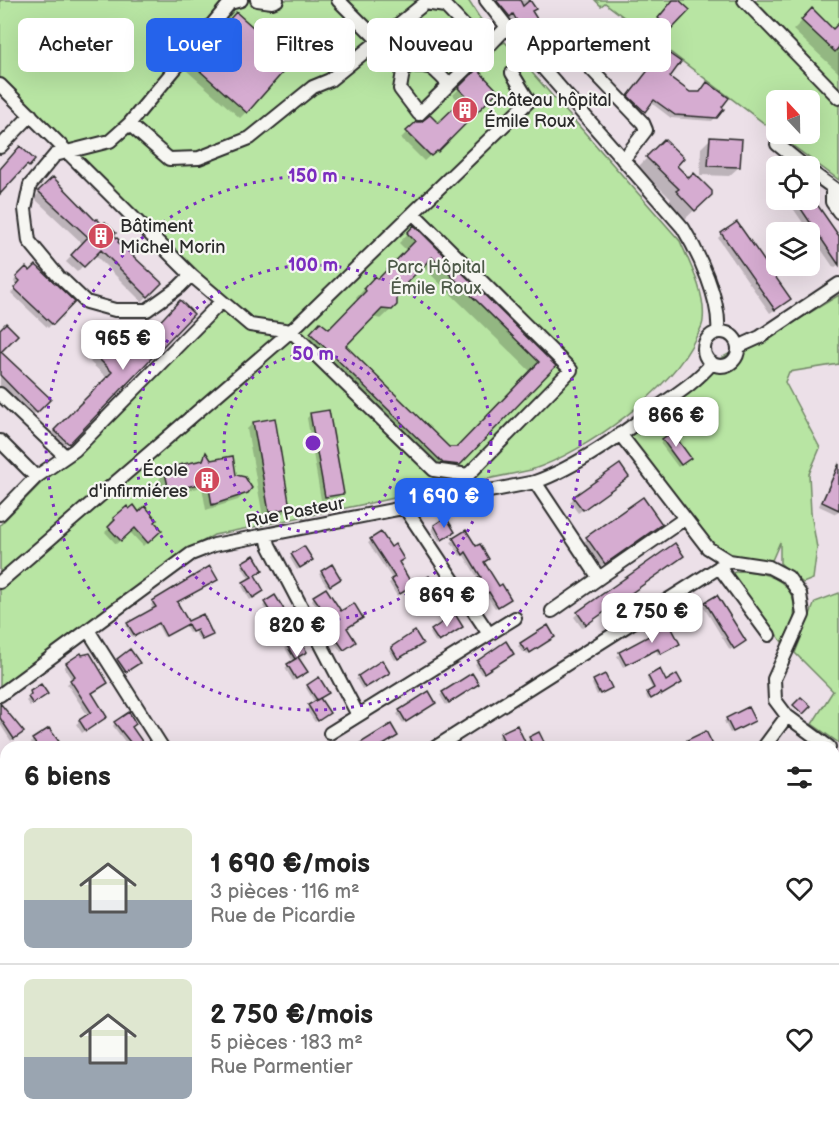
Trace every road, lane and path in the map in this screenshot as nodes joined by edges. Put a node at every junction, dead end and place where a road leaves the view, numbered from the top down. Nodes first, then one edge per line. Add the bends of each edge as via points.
1 (241, 0) edge
2 (257, 0) edge
3 (277, 0) edge
4 (338, 0) edge
5 (486, 0) edge
6 (744, 0) edge
7 (406, 18) edge
8 (456, 18) edge
9 (506, 26) edge
10 (506, 28) edge
11 (367, 30) edge
12 (494, 41) edge
13 (367, 50) edge
14 (403, 72) edge
15 (438, 72) edge
16 (462, 72) edge
17 (547, 72) edge
18 (594, 72) edge
19 (512, 73) dead end
20 (449, 85) junction
21 (3, 94) edge
22 (839, 98) edge
23 (31, 115) junction
24 (129, 124) junction
25 (777, 144) dead end
26 (0, 147) edge
27 (67, 151) junction
28 (792, 156) edge
29 (623, 160) junction
30 (820, 178) edge
31 (836, 190) edge
32 (839, 212) edge
33 (413, 213) junction
34 (191, 275) junction
35 (839, 284) edge
36 (221, 302) junction
37 (291, 331) junction
38 (718, 332) junction
39 (738, 347) junction
40 (712, 363) junction
41 (0, 394) edge
42 (620, 434) junction
43 (0, 441) edge
44 (65, 456) junction
45 (36, 477) junction
46 (535, 482) junction
47 (405, 508) junction
48 (0, 514) edge
49 (684, 519) junction
50 (267, 536) junction
51 (724, 564) junction
52 (599, 578) junction
53 (0, 582) edge
54 (552, 611) dead end
55 (515, 618) dead end
56 (88, 630) junction
57 (489, 634) junction
58 (770, 635) dead end
59 (0, 695) edge
60 (358, 716) junction
61 (788, 716) junction
62 (330, 733) dead end
63 (158, 741) edge
64 (445, 741) edge
65 (769, 741) edge
66 (821, 741) edge

1 - 24 street via 230,3
2 - 3 street
4 - 11 street
5 - 9 street
6 - 22 street
7 - 8 street via 425,3 445,6
10 - 12 street
13 - 24 street via 250,138 199,158 169,159
14 - 20 street via 400,89 419,114
15 - 20 street
16 - 20 street
17 - 29 street
18 - 29 street via 646,130
19 - 33 street via 529,101
21 - 23 street
23 - 26 street
23 - 27 street
24 - 27 street via 110,141
25 - 28 street
27 - 34 street
27 - 34 street via 55,155 30,185 25,209 28,241 61,278 86,302 115,310 147,310
29 - 38 street via 683,228 696,249 719,318
30 - 31 street
31 - 32 street via 832,202
33 - 37 street
33 - 37 street via 571,370 468,475 434,470
34 - 36 street
35 - 39 street via 760,337
36 - 37 street via 250,325
36 - 44 street
37 - 53 street
38 - 39 street via 729,333
38 - 40 street via 708,338 704,348
39 - 40 street via 736,357 728,364
40 - 42 street, Rue Pasteur via 697,380
41 - 44 street
42 - 46 street, Rue Pasteur via 569,467
42 - 49 street
43 - 45 street
44 - 45 street
45 - 48 street
46 - 47 street, Rue Pasteur
46 - 52 street
47 - 50 street, Rue Pasteur
47 - 57 street
49 - 51 street
49 - 52 street
50 - 56 street, Rue Pasteur via 214,545 191,555
50 - 60 street via 268,545
51 - 58 street
51 - 61 street via 769,567 788,577 801,594 803,615 774,679 775,700
51 - 64 street
52 - 54 street
55 - 57 street
56 - 59 street, Rue Pasteur
56 - 63 street
57 - 60 street
60 - 62 street
61 - 65 street
61 - 66 street

